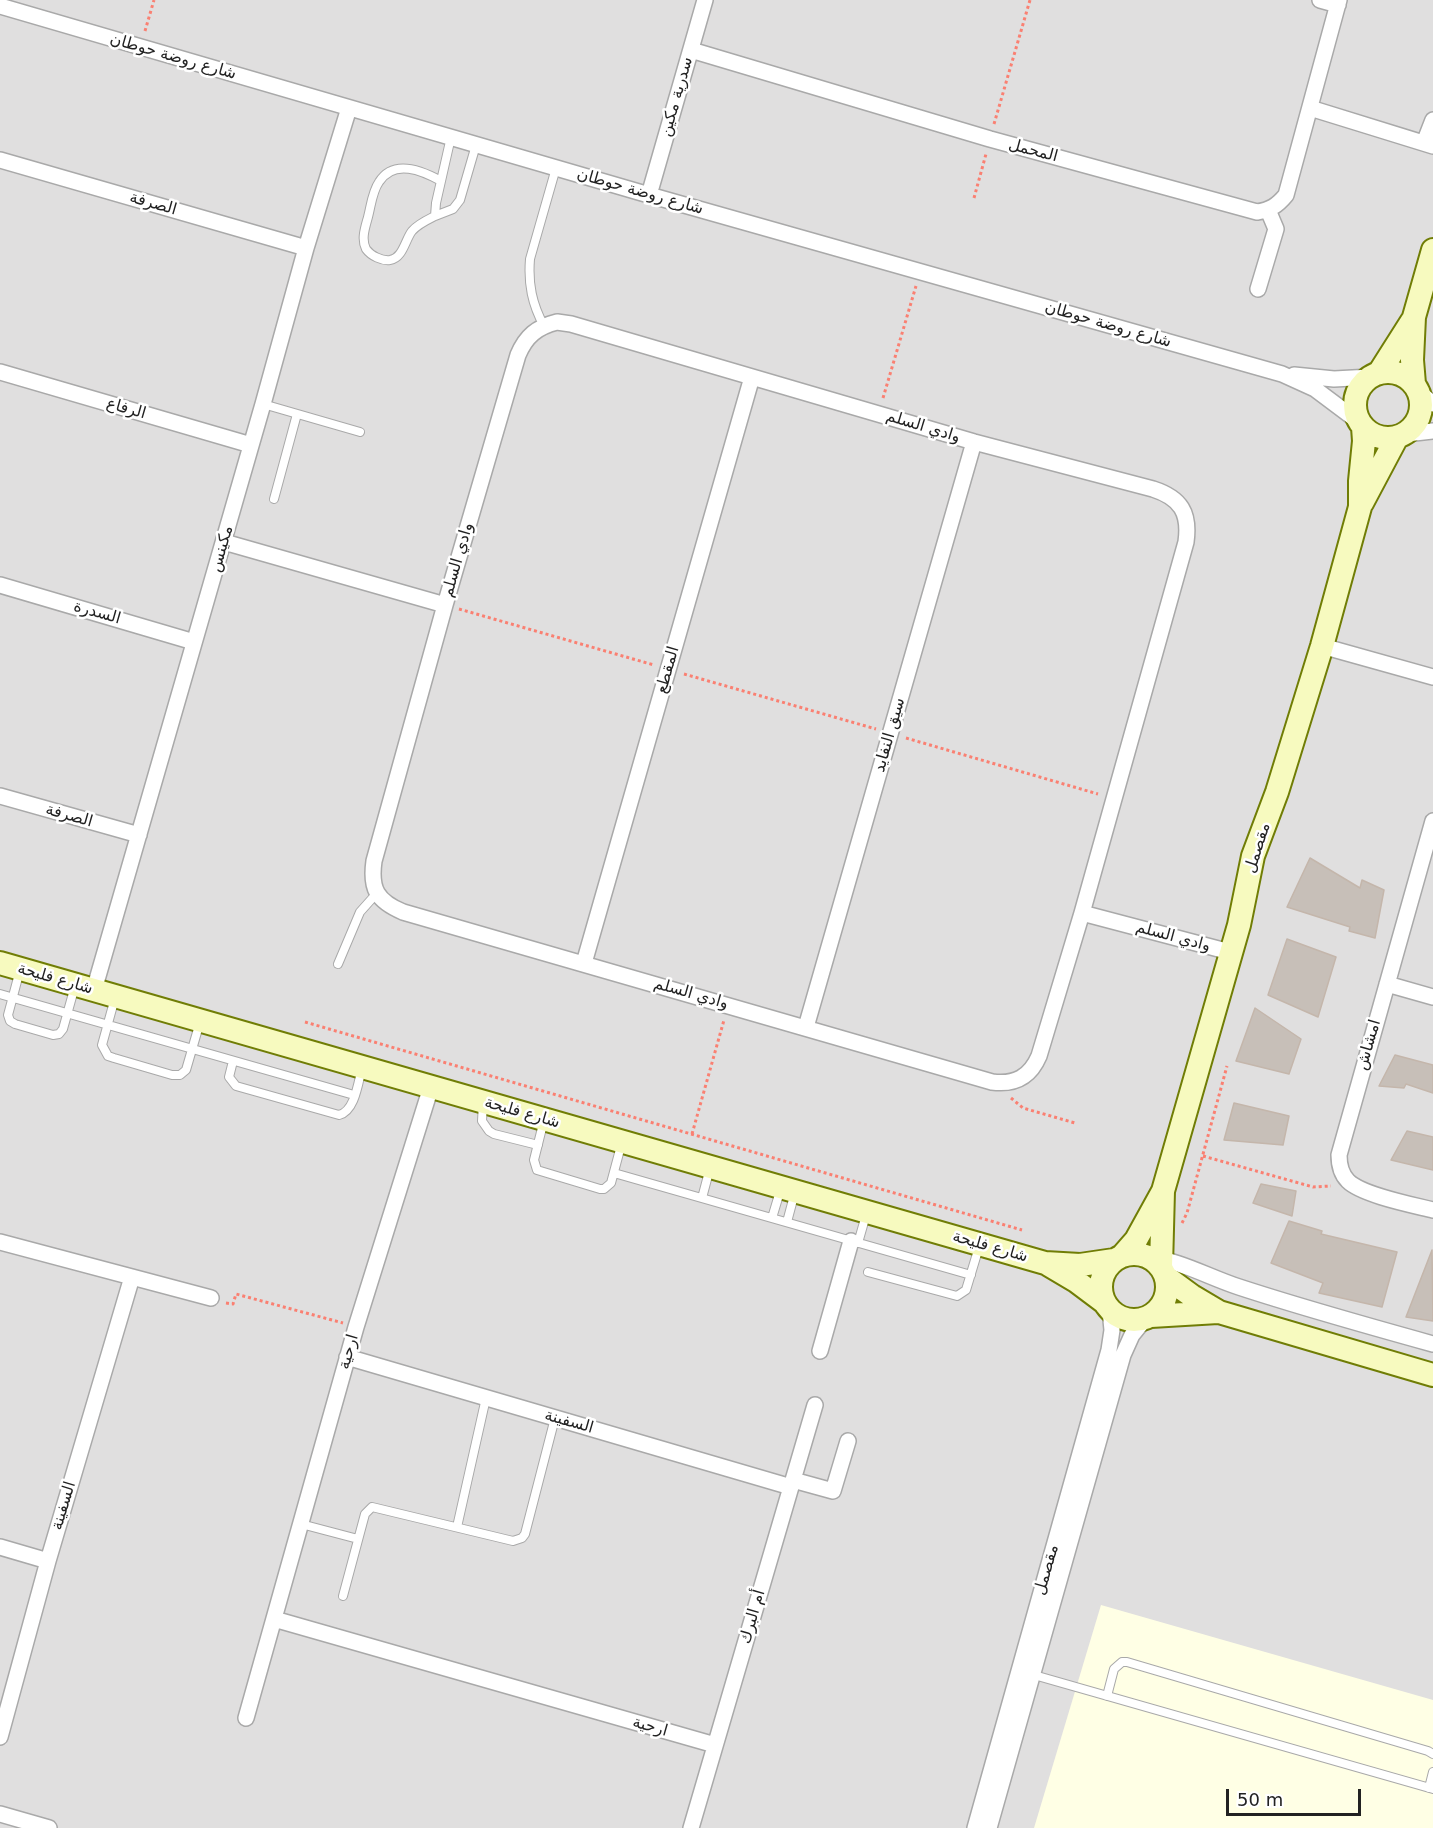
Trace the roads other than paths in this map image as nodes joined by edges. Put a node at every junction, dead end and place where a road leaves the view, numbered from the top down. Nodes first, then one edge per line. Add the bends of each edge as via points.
1 (705, 0) edge
2 (1320, 0) edge
3 (1338, 3) edge
4 (0, 6) edge
5 (691, 50) junction
6 (349, 108) junction
7 (1310, 108) junction
8 (1433, 120) edge
9 (451, 137) junction
10 (476, 144) junction
11 (1429, 145) edge
12 (0, 160) edge
13 (556, 168) junction
14 (441, 182) junction
15 (649, 195) junction
16 (1268, 210) junction
17 (435, 216) junction
18 (306, 248) junction
19 (1433, 250) edge
20 (1258, 288) dead end
21 (1414, 317) junction
22 (544, 326) junction
23 (0, 372) edge
24 (1282, 374) junction
25 (1375, 375) junction
26 (752, 377) junction
27 (1422, 393) edge
28 (263, 404) junction
29 (297, 414) junction
30 (1361, 424) junction
31 (1433, 431) edge
32 (360, 432) dead end
33 (1402, 436) junction
34 (974, 442) junction
35 (251, 446) junction
36 (274, 499) dead end
37 (1360, 507) junction
38 (224, 542) junction
39 (0, 585) edge
40 (445, 604) junction
41 (195, 642) junction
42 (1322, 646) junction
43 (1433, 677) edge
44 (0, 796) edge
45 (1433, 821) edge
46 (139, 836) junction
47 (377, 893) junction
48 (1082, 912) junction
49 (1230, 952) junction
50 (584, 963) junction
51 (338, 964) dead end
52 (10, 966) edge
53 (1387, 984) junction
54 (95, 990) junction
55 (0, 994) edge
56 (12, 998) junction
57 (1433, 998) edge
58 (67, 1013) junction
59 (200, 1020) junction
60 (108, 1025) junction
61 (806, 1027) junction
62 (193, 1049) junction
63 (233, 1061) junction
64 (362, 1067) junction
65 (430, 1087) junction
66 (354, 1095) junction
67 (484, 1101) junction
68 (545, 1119) junction
69 (623, 1141) junction
70 (538, 1145) junction
71 (710, 1166) junction
72 (614, 1173) junction
73 (788, 1189) junction
74 (1163, 1191) junction
75 (702, 1198) junction
76 (1433, 1210) edge
77 (867, 1211) junction
78 (772, 1218) junction
79 (787, 1222) junction
80 (0, 1242) edge
81 (855, 1242) junction
82 (980, 1244) junction
83 (1118, 1258) junction
84 (1159, 1259) junction
85 (1045, 1263) junction
86 (868, 1272) dead end
87 (971, 1275) junction
88 (132, 1277) junction
89 (211, 1298) road end
90 (1107, 1306) junction
91 (1219, 1312) junction
92 (1148, 1317) junction
93 (1433, 1344) edge
94 (820, 1351) dead end
95 (347, 1357) junction
96 (1433, 1375) edge
97 (486, 1398) junction
98 (815, 1405) dead end
99 (555, 1418) junction
100 (848, 1441) dead end
101 (792, 1484) junction
102 (301, 1524) junction
103 (457, 1527) junction
104 (358, 1539) junction
105 (0, 1547) edge
106 (48, 1561) junction
107 (343, 1596) dead end
108 (274, 1619) junction
109 (1034, 1675) junction
110 (1107, 1696) junction
111 (246, 1718) dead end
112 (0, 1737) edge
113 (715, 1745) junction
114 (1433, 1755) edge
115 (1433, 1772) edge
116 (1431, 1789) edge
117 (0, 1814) edge
118 (49, 1828) edge
119 (690, 1828) edge
120 (975, 1828) edge
121 (989, 1828) edge

1 - 5 street, سدرية مكين
2 - 3 street
3 - 7 street
4 - 6 street, شارع روضة حوطان
5 - 15 street, سدرية مكين
5 - 16 street, المحمل via 990,139 1245,209
6 - 9 street, شارع روضة حوطان
6 - 18 street, مكينس
7 - 11 street
7 - 16 street via 1286,195
8 - 11 street
9 - 10 street, شارع روضة حوطان
9 - 14 lane
10 - 13 street, شارع روضة حوطان
10 - 17 lane via 460,201 453,209
12 - 18 street, الصرفة
13 - 15 street, شارع روضة حوطان
13 - 22 lane via 530,266 532,300
14 - 17 lane
14 - 17 lane via 407,167 391,171 380,180 363,238 367,250 378,259 395,259 411,232
15 - 24 street, شارع روضة حوطان
16 - 20 street via 1276,229
18 - 28 street, مكينس
19 - 21 street
21 - 25 street via 1401,342
21 - 27 street via 1412,360
22 - 26 street, وادي السلم via 557,322 571,324
22 - 40 street, وادي السلم via 532,332 518,355
23 - 35 street, الرفاع
24 - 25 street, شارع روضة حوطان via 1334,379
24 - 30 street, شارع روضة حوطان via 1315,389
25 - 27 street via 1398,373
25 - 30 street via 1363,383 1355,402
26 - 34 street, وادي السلم
26 - 50 street, المقطع
27 - 33 street via 1419,420
28 - 29 lane
28 - 35 street, مكينس
29 - 32 lane
29 - 36 lane
30 - 33 street via 1378,437
30 - 37 street, مقصمل via 1364,441
31 - 33 street
33 - 37 street, مقصمل
34 - 48 street, وادي السلم via 1167,494 1185,514 1186,542
34 - 61 street, سيق النفايد
35 - 38 street, مكينس
37 - 42 street, مقصمل
38 - 40 street, وادي السلم
38 - 41 street, مكينس
39 - 41 street, السدرة
40 - 47 street, وادي السلم via 374,861 372,877
41 - 46 street, مكينس
42 - 43 street
42 - 49 street, مقصمل via 1253,856
44 - 46 street, الصرفة
45 - 53 street, امشاش
46 - 54 street, مكينس
47 - 50 street, وادي السلم via 388,905 403,912
47 - 51 lane via 360,912
48 - 49 street, وادي السلم
48 - 61 street, وادي السلم via 1034,1067 1016,1082 1004,1084
49 - 74 street, مقصمل
50 - 61 street, وادي السلم
52 - 54 street, شارع فليحة
52 - 56 lane
53 - 57 street
53 - 76 street, امشاش via 1340,1148 1339,1164 1346,1178 1362,1190
54 - 58 lane
54 - 59 street, شارع فليحة
54 - 60 lane
55 - 56 lane
56 - 58 lane
56 - 58 lane via 8,1015 15,1024 56,1035 62,1032
58 - 60 lane
59 - 62 lane
59 - 64 street, شارع فليحة
60 - 62 lane
60 - 62 lane via 102,1045 108,1056 176,1076 184,1073
62 - 63 lane
63 - 66 lane
63 - 66 lane via 229,1077 236,1086 334,1114 348,1111
64 - 65 street, شارع فليحة
64 - 66 lane
65 - 67 street, شارع فليحة
65 - 95 street, ارحية
67 - 68 street, شارع فليحة
67 - 70 lane via 482,1121 489,1131
68 - 69 street, شارع فليحة
68 - 70 lane
69 - 71 street, شارع فليحة
69 - 72 lane
70 - 72 lane via 533,1164 540,1172 600,1189 608,1187
71 - 73 street, شارع فليحة
71 - 75 lane
72 - 75 lane
73 - 77 street, شارع فليحة
73 - 78 lane
73 - 79 lane
74 - 83 street, مقصمل via 1136,1240
74 - 84 street, مقصمل
75 - 78 lane
77 - 81 lane
77 - 82 street, شارع فليحة
78 - 79 lane
79 - 81 lane
80 - 88 street
81 - 87 lane
81 - 94 street
82 - 85 street, شارع فليحة
82 - 87 lane
83 - 84 street via 1131,1254
83 - 85 street, شارع فليحة via 1080,1265
83 - 90 street via 1107,1267 1101,1284
84 - 91 street via 1192,1296
84 - 92 street via 1168,1286 1164,1303
84 - 93 street via 1264,1295
85 - 90 street, شارع فليحة
86 - 87 lane via 954,1296 964,1293
88 - 89 street
88 - 106 street, السفينة
90 - 92 street via 1126,1320
90 - 120 street, مقصمل via 1112,1330 1109,1350
91 - 92 street
91 - 96 street
92 - 109 street, مقصمل via 1132,1335 1123,1354
95 - 97 street, السفينة
95 - 102 street, ارحية
97 - 99 street, السفينة
97 - 103 lane
98 - 101 street, أم البرك
99 - 101 street, السفينة
99 - 103 lane via 522,1538 513,1541
100 - 101 street, السفينة via 832,1491
101 - 113 street, أم البرك
102 - 104 lane
102 - 108 street, ارحية
103 - 104 lane via 372,1507 365,1514
104 - 107 lane
105 - 106 street
106 - 112 street, السفينة
108 - 111 street, ارحية
108 - 113 street, ارحية
109 - 110 lane
109 - 121 street, مقصمل
110 - 114 lane via 1114,1669 1127,1662
110 - 116 lane
113 - 119 street, أم البرك
115 - 116 lane
117 - 118 street

